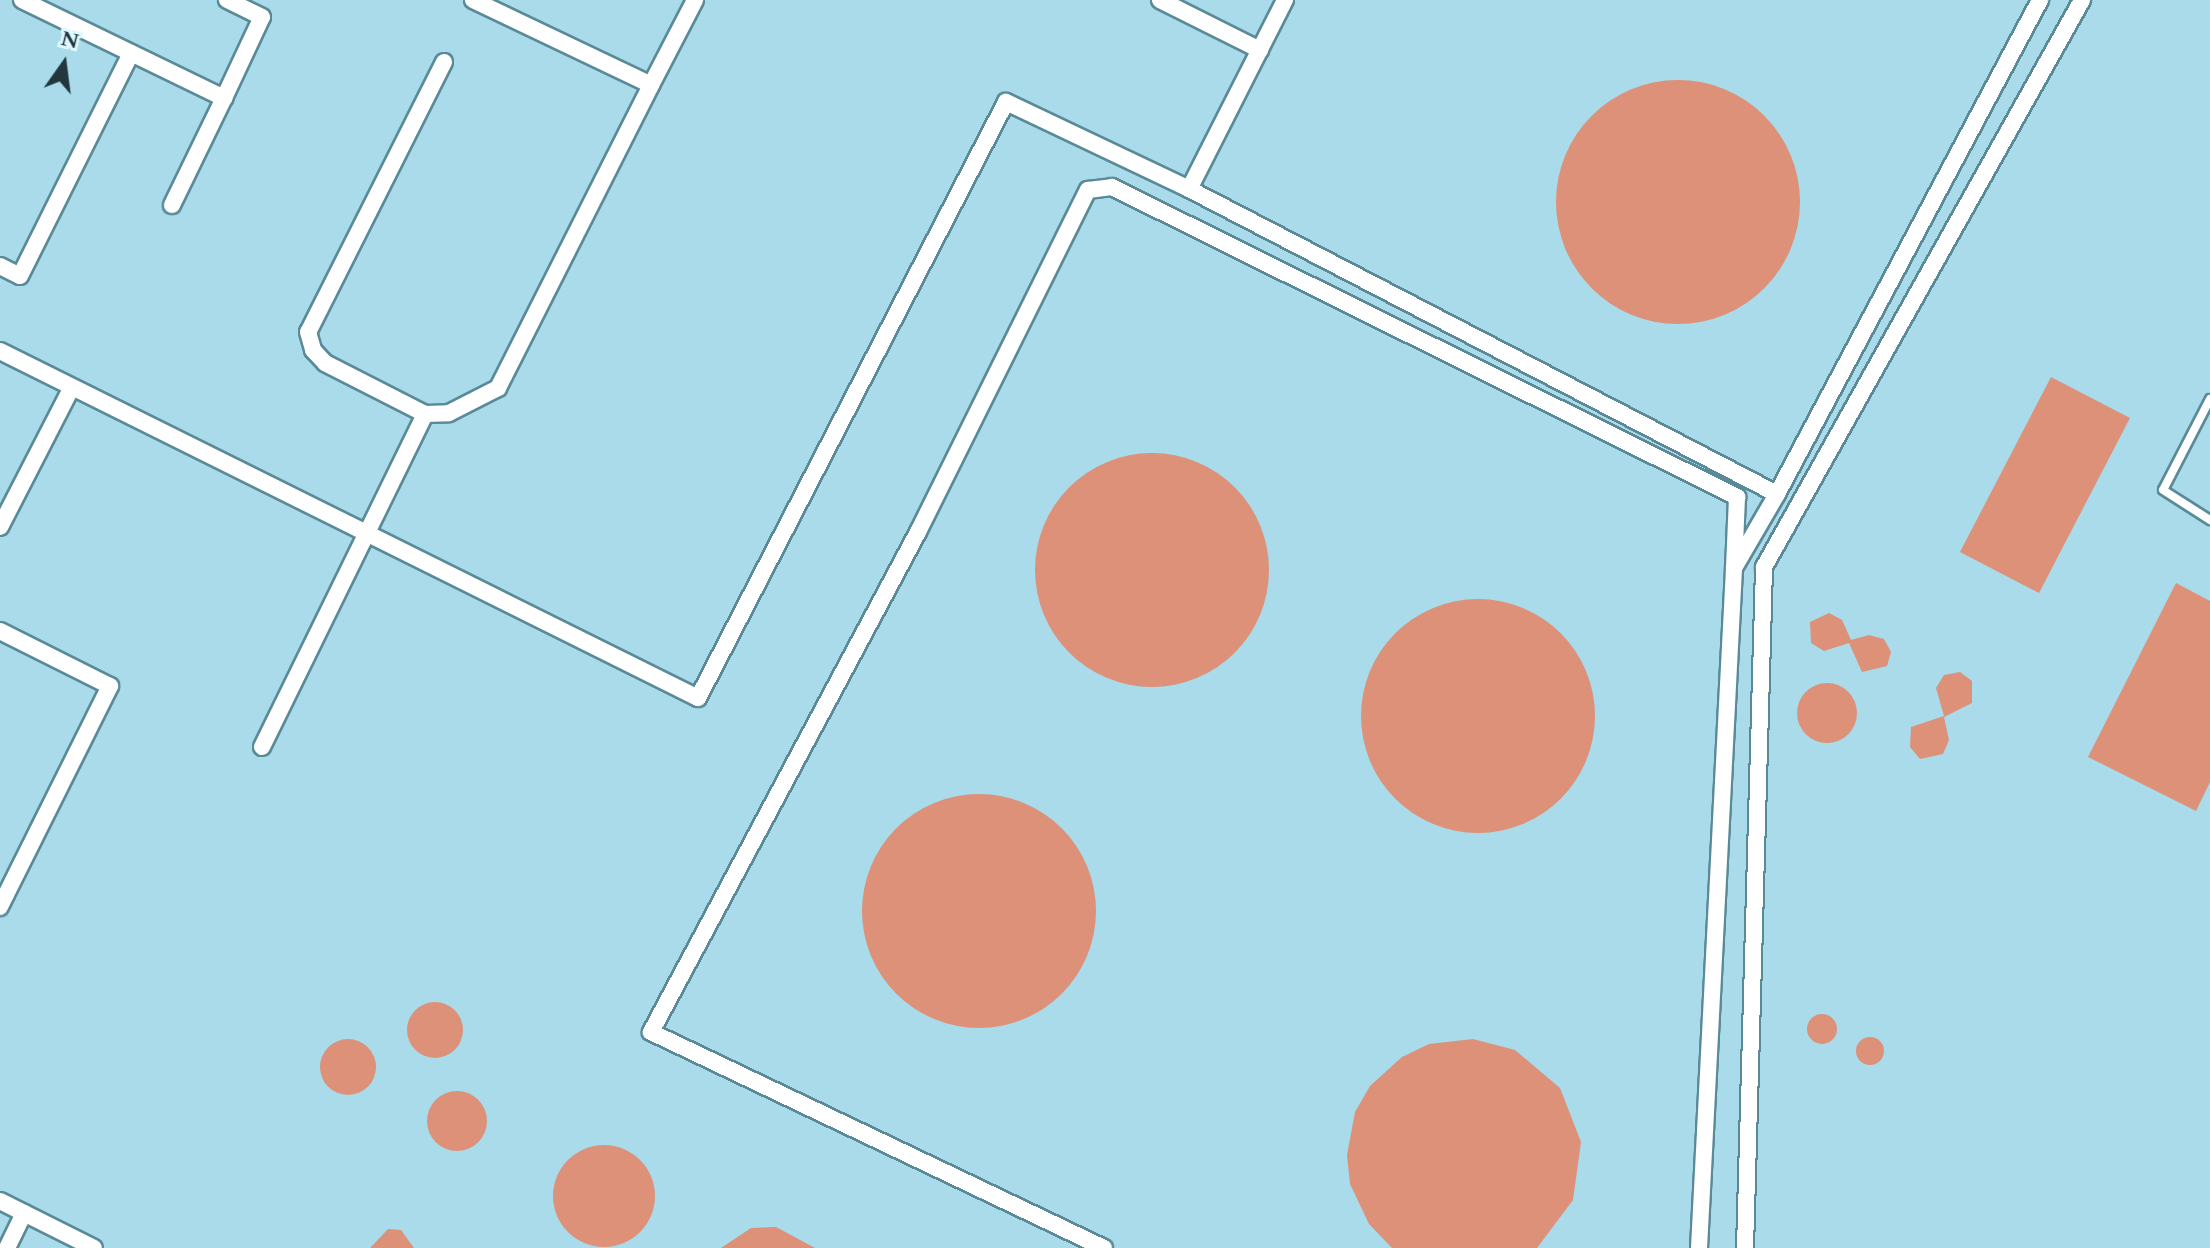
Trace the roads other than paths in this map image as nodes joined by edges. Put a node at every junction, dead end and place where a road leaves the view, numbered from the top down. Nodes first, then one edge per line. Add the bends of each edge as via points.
1 (22, 0) edge
2 (227, 0) edge
3 (473, 0) edge
4 (695, 0) edge
5 (1160, 0) edge
6 (1285, 0) edge
7 (2040, 0) edge
8 (2082, 0) edge
9 (1260, 50) junction
10 (131, 53) junction
11 (444, 62) dead end
12 (651, 85) junction
13 (224, 98) junction
14 (1189, 189) junction
15 (172, 205) dead end
16 (0, 266) edge
17 (0, 351) edge
18 (72, 387) junction
19 (2210, 399) edge
20 (425, 414) junction
21 (1777, 494) junction
22 (2210, 520) edge
23 (0, 527) edge
24 (367, 534) junction
25 (1734, 568) junction
26 (0, 631) edge
27 (262, 747) dead end
28 (0, 907) edge
29 (0, 1201) edge
30 (24, 1213) junction
31 (7, 1248) edge
32 (94, 1248) edge
33 (1104, 1248) edge
34 (1699, 1248) edge
35 (1745, 1248) edge

1 - 10 street
2 - 13 street via 262,17
3 - 12 street
4 - 12 street
5 - 9 street
6 - 9 street
7 - 21 street
8 - 35 street via 1764,567
9 - 14 street
10 - 13 street
10 - 16 street via 20,276
11 - 20 street via 308,332 313,350 325,363
12 - 20 street via 498,388 449,413
13 - 15 street
14 - 21 street
14 - 24 street via 1006,102 698,698
17 - 18 street
18 - 23 street
18 - 24 street
19 - 22 lane via 2163,490
20 - 24 street
21 - 25 street
24 - 27 street
25 - 33 street via 1737,497 1112,187 1088,190 918,532 651,1032
25 - 34 street
26 - 28 street via 110,686
29 - 30 street
30 - 31 street
30 - 32 street

